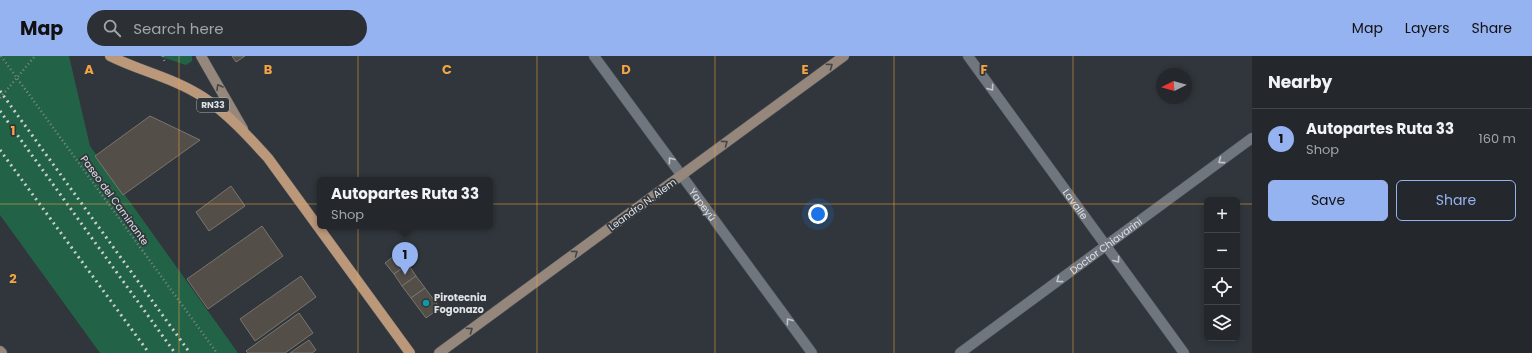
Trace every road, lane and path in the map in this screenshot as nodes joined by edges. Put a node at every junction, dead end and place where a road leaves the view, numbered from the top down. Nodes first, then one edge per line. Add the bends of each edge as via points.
1 (1, 56) edge
2 (35, 56) edge
3 (110, 56) edge
4 (201, 56) edge
5 (594, 56) edge
6 (844, 56) edge
7 (968, 56) edge
8 (17, 78) junction
9 (0, 98) edge
10 (245, 133) junction
11 (1252, 138) edge
12 (682, 174) junction
13 (317, 225) edge
14 (320, 229) edge
15 (1106, 246) junction
16 (0, 350) edge
17 (2, 353) edge
18 (217, 353) edge
19 (410, 353) edge
20 (439, 353) edge
21 (812, 353) edge
22 (960, 353) edge
23 (1184, 353) edge

1 - 8 path, Paseo del Caminante
2 - 8 path
3 - 10 main road, RN33 via 170,80 203,97
10 -> 4 main road
12 -> 5 street, Yapeyú
12 -> 6 main road, Leandro N. Alem
7 -> 15 street, Lavalle
8 - 9 path
8 - 18 path, Paseo del Caminante
10 - 13 main road, RN33 via 268,158
11 -> 15 street, Doctor Chiavarini
20 -> 12 main road, Leandro N. Alem
21 -> 12 street, Yapeyú
14 - 19 main road, RN33
15 -> 22 street, Doctor Chiavarini
15 -> 23 street, Lavalle
16 - 17 main road

